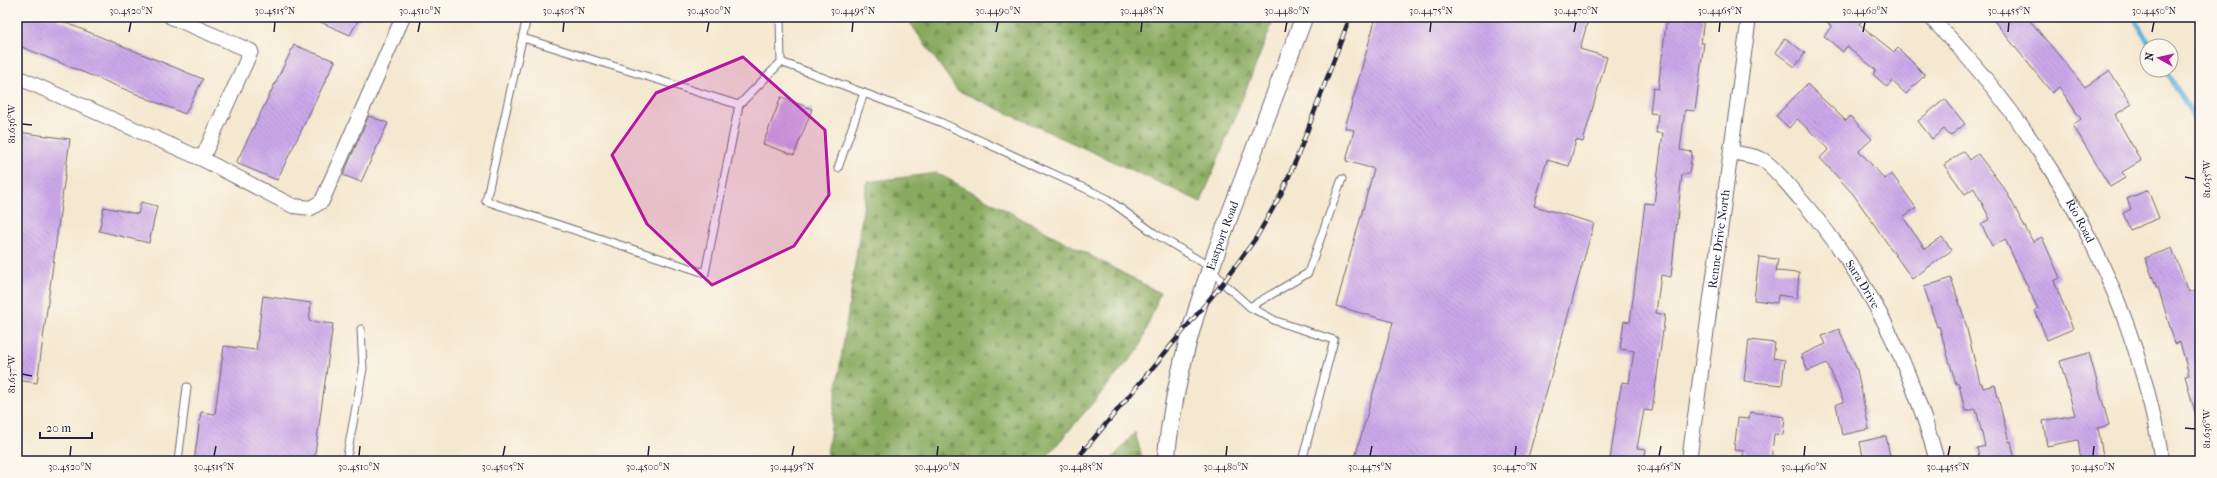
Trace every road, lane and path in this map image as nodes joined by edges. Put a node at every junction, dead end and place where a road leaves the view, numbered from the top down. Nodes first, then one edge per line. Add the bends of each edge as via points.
1 (171, 17) edge
2 (403, 17) edge
3 (527, 17) edge
4 (776, 17) edge
5 (1304, 17) edge
6 (1749, 17) edge
7 (1930, 17) edge
8 (193, 21) edge
9 (523, 38) junction
10 (781, 62) junction
11 (17, 77) edge
12 (864, 94) junction
13 (739, 105) junction
14 (1731, 152) junction
15 (202, 159) junction
16 (838, 168) dead end
17 (1342, 179) dead end
18 (1210, 267) junction
19 (1250, 307) junction
20 (361, 329) dead end
21 (187, 388) dead end
22 (178, 461) edge
23 (346, 461) edge
24 (1166, 461) edge
25 (1302, 461) edge
26 (1689, 461) edge
27 (1937, 461) edge
28 (2162, 461) edge

1 - 8 street
2 - 15 street via 322,201 312,208 293,206
3 - 9 lane
4 - 10 lane via 780,18
5 - 18 street, Eastport Road
6 - 14 street, Renne Drive North
7 - 28 street, Rio Road via 1966,53 2027,131 2092,242 2127,326 2143,377
8 - 15 street via 251,51
9 - 13 lane
9 - 13 lane via 510,85 486,201 705,273
10 - 12 lane
10 - 13 lane
11 - 15 street
12 - 16 lane
12 - 18 lane via 940,122 1106,198 1154,233
14 - 26 street, Renne Drive North
14 - 27 street, Sara Drive via 1761,159 1771,168 1826,229 1855,270 1884,319 1905,363
17 - 19 lane via 1308,273
18 - 19 lane via 1223,283
18 - 24 street, Eastport Road via 1176,383
19 - 25 lane via 1276,321 1334,340
20 - 23 lane via 363,369
21 - 22 lane

